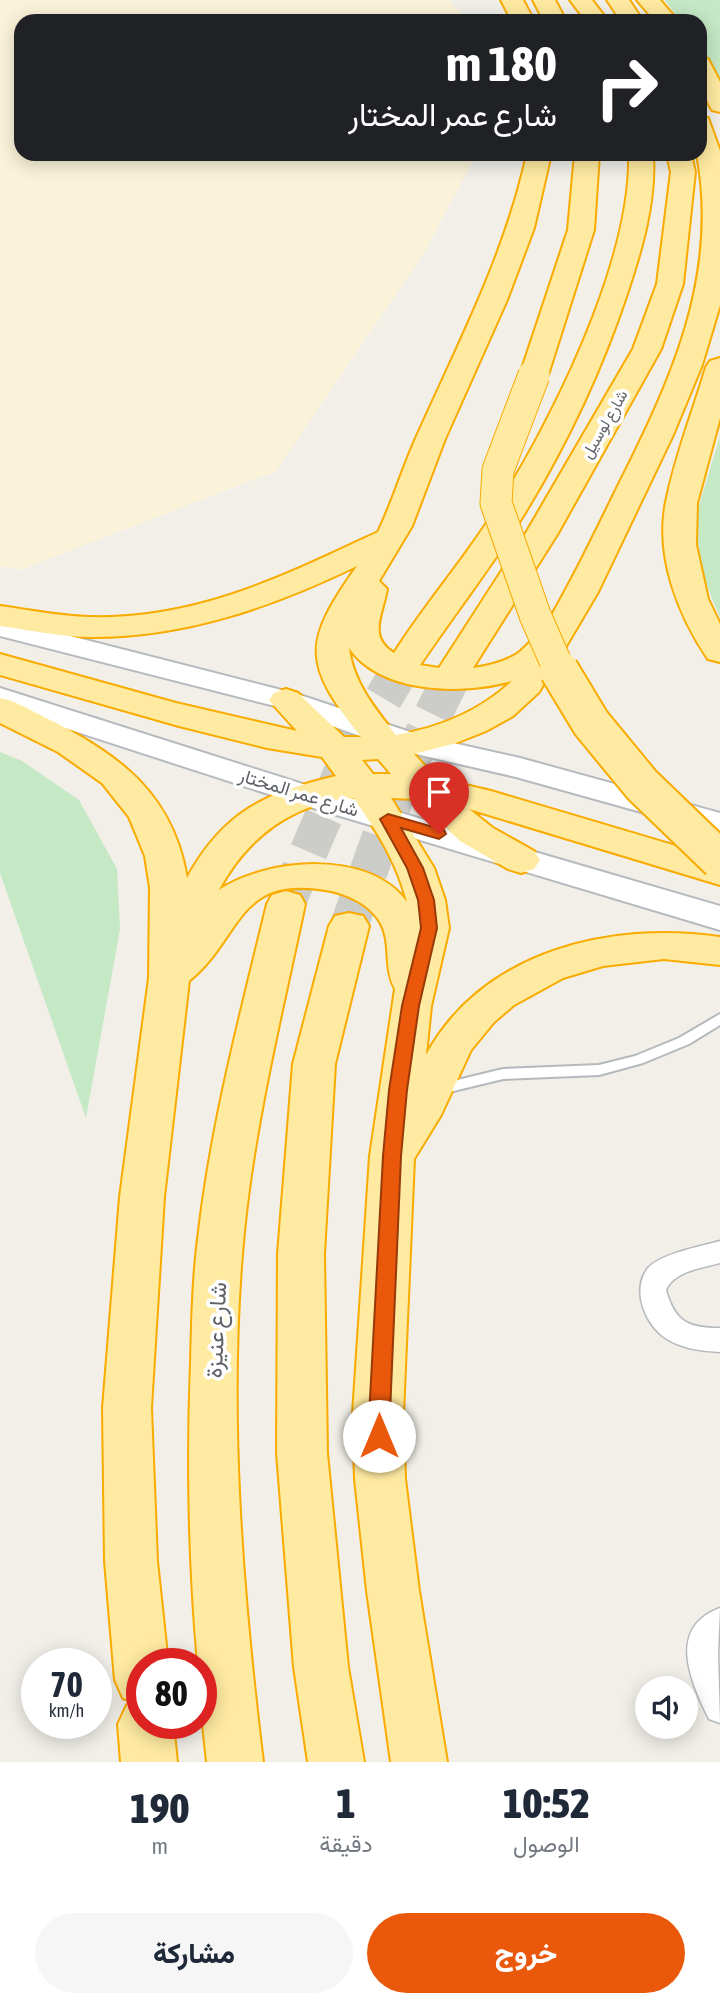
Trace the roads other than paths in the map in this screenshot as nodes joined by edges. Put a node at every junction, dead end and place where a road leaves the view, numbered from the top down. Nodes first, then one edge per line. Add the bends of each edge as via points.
1 (581, 0) edge
2 (648, 0) edge
3 (592, 14) edge
4 (661, 14) edge
5 (707, 78) edge
6 (720, 105) edge
7 (707, 145) edge
8 (538, 161) edge
9 (586, 161) edge
10 (642, 161) edge
11 (681, 161) edge
12 (720, 367) edge
13 (383, 552) junction
14 (0, 616) edge
15 (0, 627) edge
16 (557, 636) junction
17 (720, 652) edge
18 (406, 661) tunnel mouth
19 (0, 664) edge
20 (455, 670) tunnel mouth
21 (0, 697) edge
22 (286, 700) junction
23 (0, 709) edge
24 (392, 741) junction
25 (332, 747) junction
26 (364, 786) junction
27 (426, 788) junction
28 (301, 794) junction
29 (388, 819) junction
30 (720, 824) edge
31 (521, 860) junction
32 (720, 860) edge
33 (720, 872) edge
34 (286, 904) tunnel mouth
35 (720, 918) edge
36 (349, 926) tunnel mouth
37 (720, 951) edge
38 (169, 978) junction
39 (411, 1006) junction
40 (720, 1019) edge
41 (430, 1092) junction
42 (392, 1156) junction
43 (720, 1252) edge
44 (720, 1340) edge
45 (720, 1622) edge
46 (139, 1648) edge
47 (720, 1708) edge
48 (147, 1739) edge
49 (149, 1762) edge
50 (235, 1762) edge
51 (336, 1762) edge
52 (419, 1762) edge

1 - 3 highway
2 - 4 highway
5 - 6 highway
7 - 16 highway via 717,204 716,254 706,310 666,418
8 - 13 highway via 534,186 504,272
9 - 32 highway, bridge via 581,230 498,470 496,503 556,665 591,723 642,785
10 - 18 highway, شارع لوسيل via 629,247 597,347 552,440 505,519
11 - 20 highway, شارع لوسيل via 670,284 646,349 542,533
12 - 17 highway via 681,503 680,545 692,598
13 - 14 highway via 283,589 168,621 90,627
13 - 16 highway via 361,629 365,646 406,673 478,678 527,662
13 - 24 highway via 352,598 332,647 334,664 352,698
15 - 22 main road
16 - 24 highway via 523,689 498,710 454,731
19 - 25 highway via 174,714 308,746
21 - 28 main road, شارع عمر المختار
22 - 24 main road
22 - 25 highway
23 - 38 highway via 71,744 115,775 146,814 164,856 169,888
24 - 25 highway
24 - 27 highway
24 - 30 main road via 520,768
25 - 26 highway
26 - 27 highway
26 - 28 highway
26 - 29 highway
27 - 31 highway via 467,828
27 - 33 highway via 562,823
28 - 29 main road, شارع عمر المختار
28 - 38 highway via 257,818 222,849 189,904
29 - 31 main road, شارع عمر المختار
29 - 39 highway via 415,868 426,900 429,928
31 - 35 main road, شارع عمر المختار
34 - 50 highway, شارع عنيزة via 238,1119 223,1218 216,1311 212,1435 220,1634
36 - 51 highway via 314,1064 301,1254 302,1453 321,1667
37 - 41 highway via 654,945 588,957 519,982 490,1000 462,1030
38 - 39 highway via 233,899 256,885 307,875 331,877 367,889 392,909 400,922
38 - 46 highway via 142,1197 127,1408 131,1561
39 - 42 highway
40 - 41 lane via 684,1041 600,1070 503,1074
41 - 42 highway
42 - 52 highway via 378,1414 380,1479
43 - 44 street via 659,1274 652,1290 661,1318 672,1330 686,1337
45 - 47 street via 705,1637 701,1655 705,1678
48 - 49 highway

